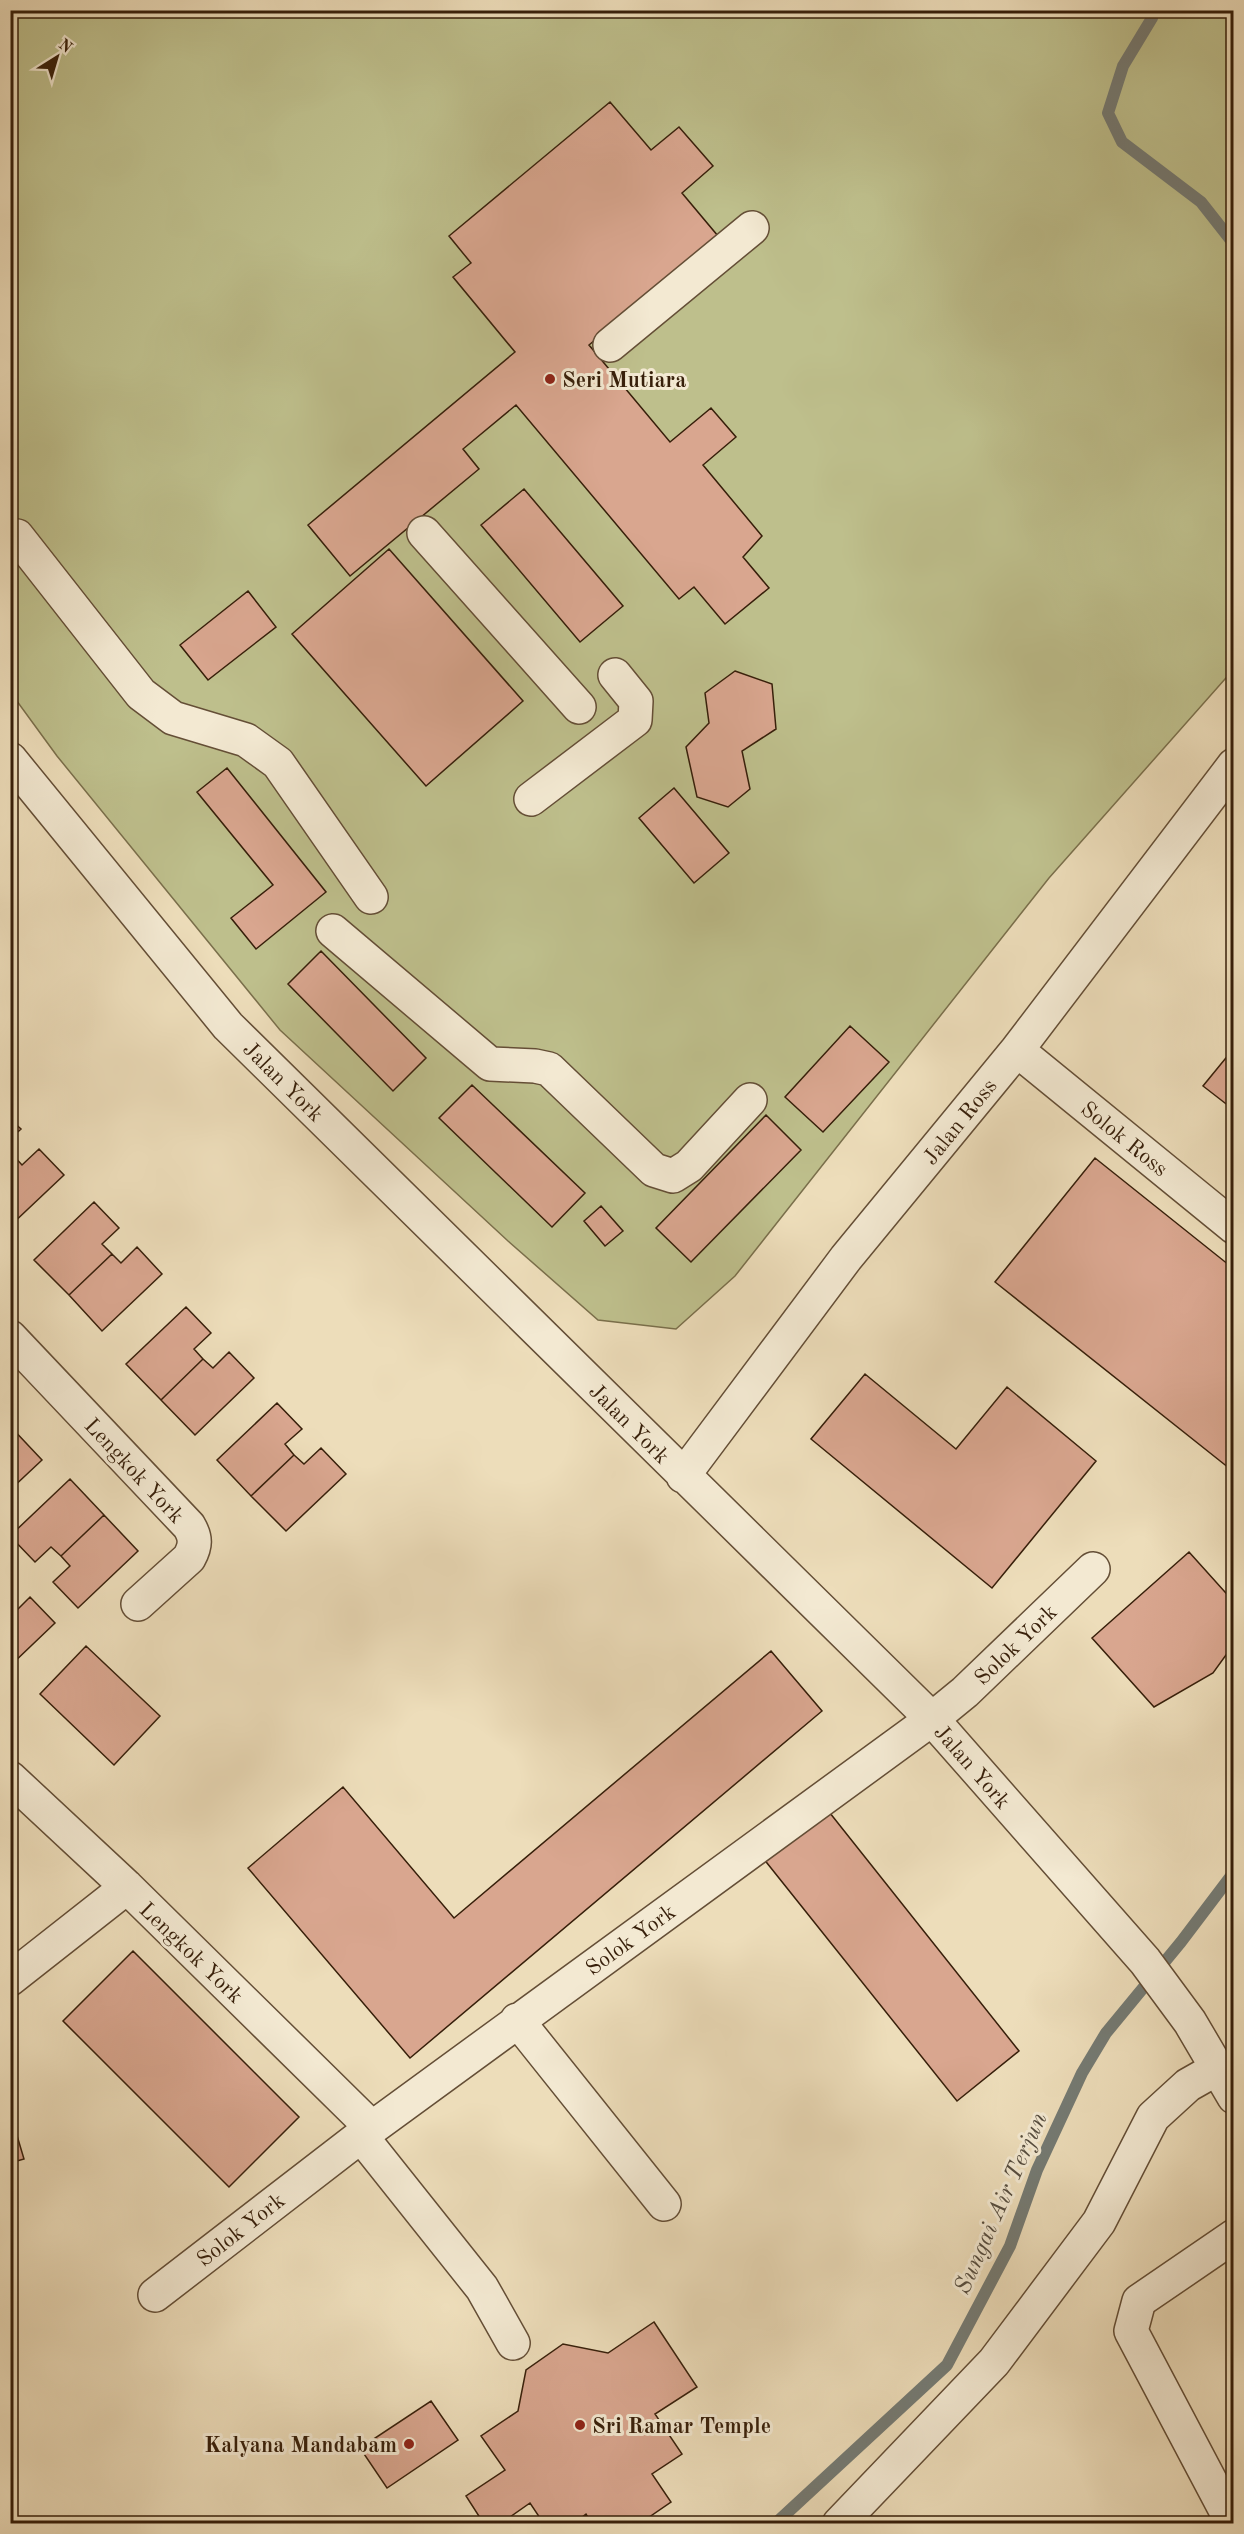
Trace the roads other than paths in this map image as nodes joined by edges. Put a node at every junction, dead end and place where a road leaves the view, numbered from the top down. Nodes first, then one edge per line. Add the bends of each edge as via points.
1 (752, 228) dead end
2 (610, 345) dead end
3 (424, 533) dead end
4 (17, 536) dead end
5 (615, 675) dead end
6 (579, 707) dead end
7 (1233, 765) edge
8 (14, 769) edge
9 (531, 799) dead end
10 (371, 897) dead end
11 (333, 931) dead end
12 (1017, 1050) junction
13 (750, 1100) dead end
14 (1233, 1227) edge
15 (10, 1337) edge
16 (683, 1476) junction
17 (1093, 1569) dead end
18 (138, 1604) dead end
19 (932, 1719) junction
20 (10, 1778) edge
21 (127, 1887) junction
22 (10, 1979) edge
23 (517, 2020) junction
24 (1218, 2068) junction
25 (1233, 2097) edge
26 (367, 2132) junction
27 (664, 2204) dead end
28 (1233, 2236) edge
29 (155, 2295) dead end
30 (513, 2343) dead end
31 (839, 2523) edge
32 (1233, 2523) edge

1 - 2 street
3 - 6 street
4 - 10 street via 141,694 173,718 246,740 278,763
5 - 9 street via 636,701 635,720
7 - 12 street, Jalan Ross
8 - 16 street, Jalan York via 228,1026
11 - 13 street via 490,1064 549,1070 654,1170 673,1176 689,1166
12 - 14 street, Solok Ross
12 - 16 street, Jalan Ross via 846,1258
15 - 18 street, Lengkok York via 195,1536 195,1548 189,1558
16 - 19 street, Jalan York
17 - 19 street, Solok York
19 - 23 street, Solok York
19 - 24 street, Jalan York via 1145,1961
20 - 21 street, Lengkok York
21 - 22 street
21 - 26 street, Lengkok York
23 - 26 street, Solok York
23 - 27 street
24 - 25 street, Jalan York
24 - 31 street via 1188,2085 1153,2117 1099,2222 994,2361
26 - 29 street, Solok York
26 - 30 street, Lengkok York via 482,2288
28 - 32 street via 1139,2301 1131,2331

